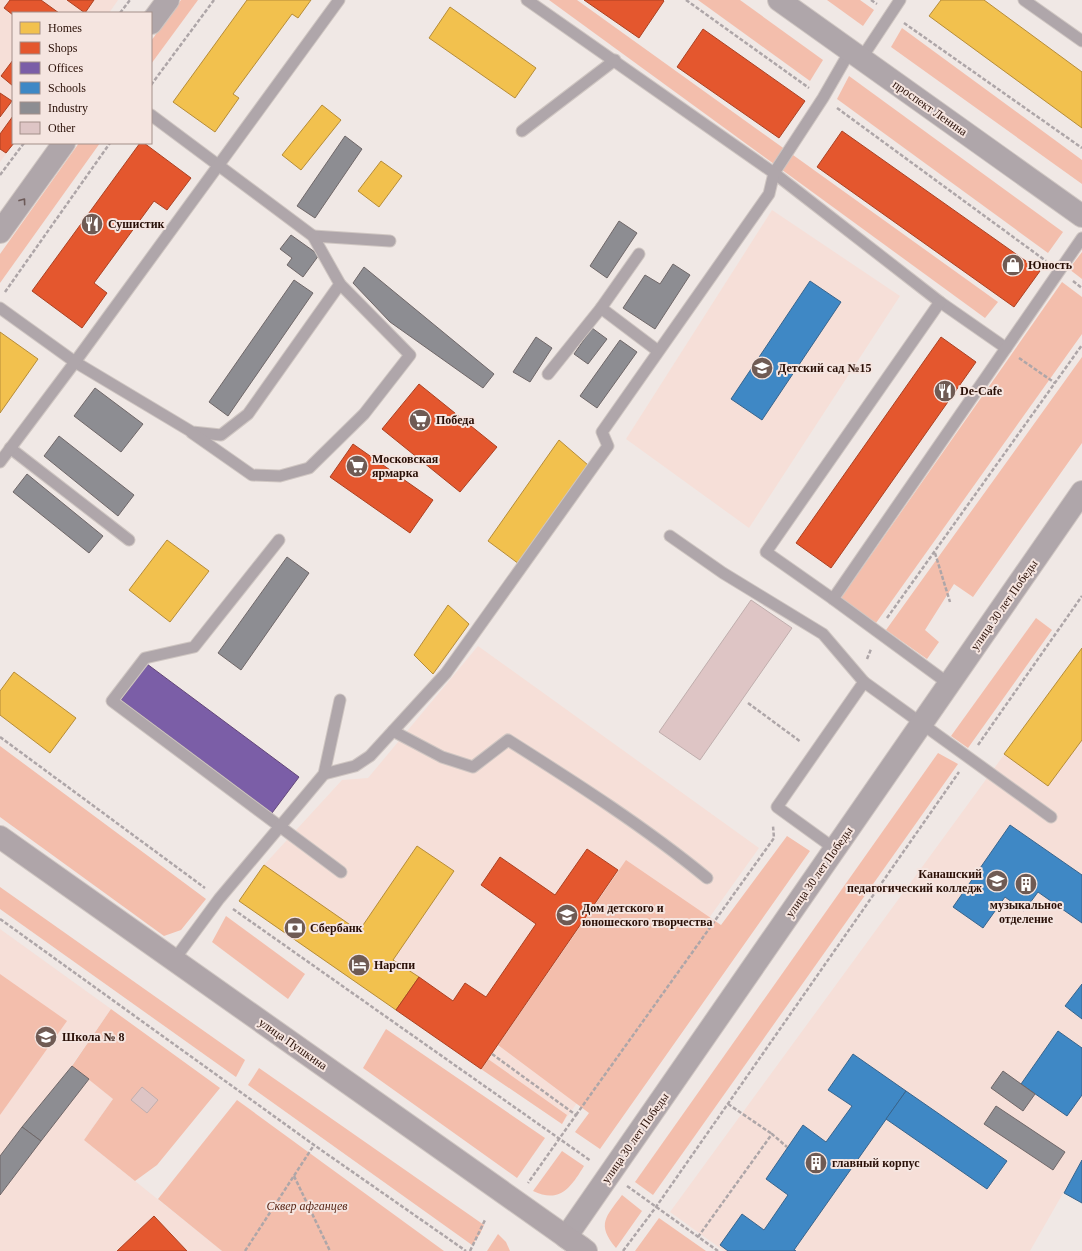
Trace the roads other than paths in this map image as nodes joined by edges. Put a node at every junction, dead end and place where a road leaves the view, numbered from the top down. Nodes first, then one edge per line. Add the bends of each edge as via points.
1 (168, 0) edge
2 (339, 0) edge
3 (527, 0) edge
4 (779, 0) edge
5 (900, 0) edge
6 (1024, 0) edge
7 (152, 22) edge
8 (1082, 41) edge
9 (856, 55) junction
10 (615, 60) junction
11 (152, 116) edge
12 (522, 131) dead end
13 (63, 144) edge
14 (218, 165) junction
15 (774, 173) junction
16 (1082, 216) edge
17 (0, 232) edge
18 (313, 236) junction
19 (1082, 238) edge
20 (390, 241) dead end
21 (639, 254) dead end
22 (340, 284) junction
23 (940, 302) junction
24 (0, 308) edge
25 (601, 308) junction
26 (1006, 348) junction
27 (658, 351) junction
28 (75, 362) junction
29 (548, 374) dead end
30 (192, 432) junction
31 (10, 448) junction
32 (0, 462) edge
33 (1082, 492) edge
34 (670, 536) dead end
35 (129, 540) dead end
36 (278, 540) dead end
37 (833, 599) junction
38 (862, 680) junction
39 (949, 684) junction
40 (340, 700) dead end
41 (922, 724) junction
42 (393, 731) junction
43 (324, 774) junction
44 (1051, 817) dead end
45 (280, 826) junction
46 (0, 837) edge
47 (835, 849) junction
48 (341, 872) dead end
49 (707, 878) dead end
50 (174, 960) junction
51 (561, 1244) edge
52 (586, 1251) edge

1 - 7 street
2 - 14 lane
3 - 10 lane
4 - 9 street, проспект Ленина
5 - 9 lane
6 - 8 lane
9 - 15 lane via 823,98
9 - 16 street, проспект Ленина
10 - 12 lane
10 - 15 lane
11 - 14 lane
17 -> 13 street
14 - 18 lane
14 - 28 lane
15 - 23 lane
15 - 27 lane via 769,194
18 - 20 lane
18 - 22 lane
19 - 26 lane
21 - 25 lane
22 - 30 lane via 248,414 221,435
22 - 30 lane via 410,355 364,414 309,468 280,476 252,475
23 - 26 lane
23 - 37 lane via 766,552
24 - 28 lane
25 - 27 lane
25 - 29 lane
26 - 37 lane
27 - 42 lane via 602,432 608,446 446,673
28 - 30 lane
28 - 31 lane
31 - 32 lane
31 - 35 lane
33 - 39 street, улица 30 лет Победы
34 - 38 lane via 723,573 824,634
36 - 45 lane via 194,647 145,658 112,701
37 - 39 lane
38 - 41 lane
38 - 47 lane via 776,807
39 - 41 street, улица 30 лет Победы
40 - 43 lane
41 - 44 lane
41 - 47 street, улица 30 лет Победы
42 - 43 lane via 370,756 355,766
42 - 49 lane via 442,757 473,767 508,740 574,782
43 - 45 lane
45 - 48 lane
45 - 50 lane via 219,899
46 - 50 main road, улица Пушкина
47 - 51 street, улица 30 лет Победы
50 - 51 main road, улица Пушкина
51 - 52 street, улица Пушкина

